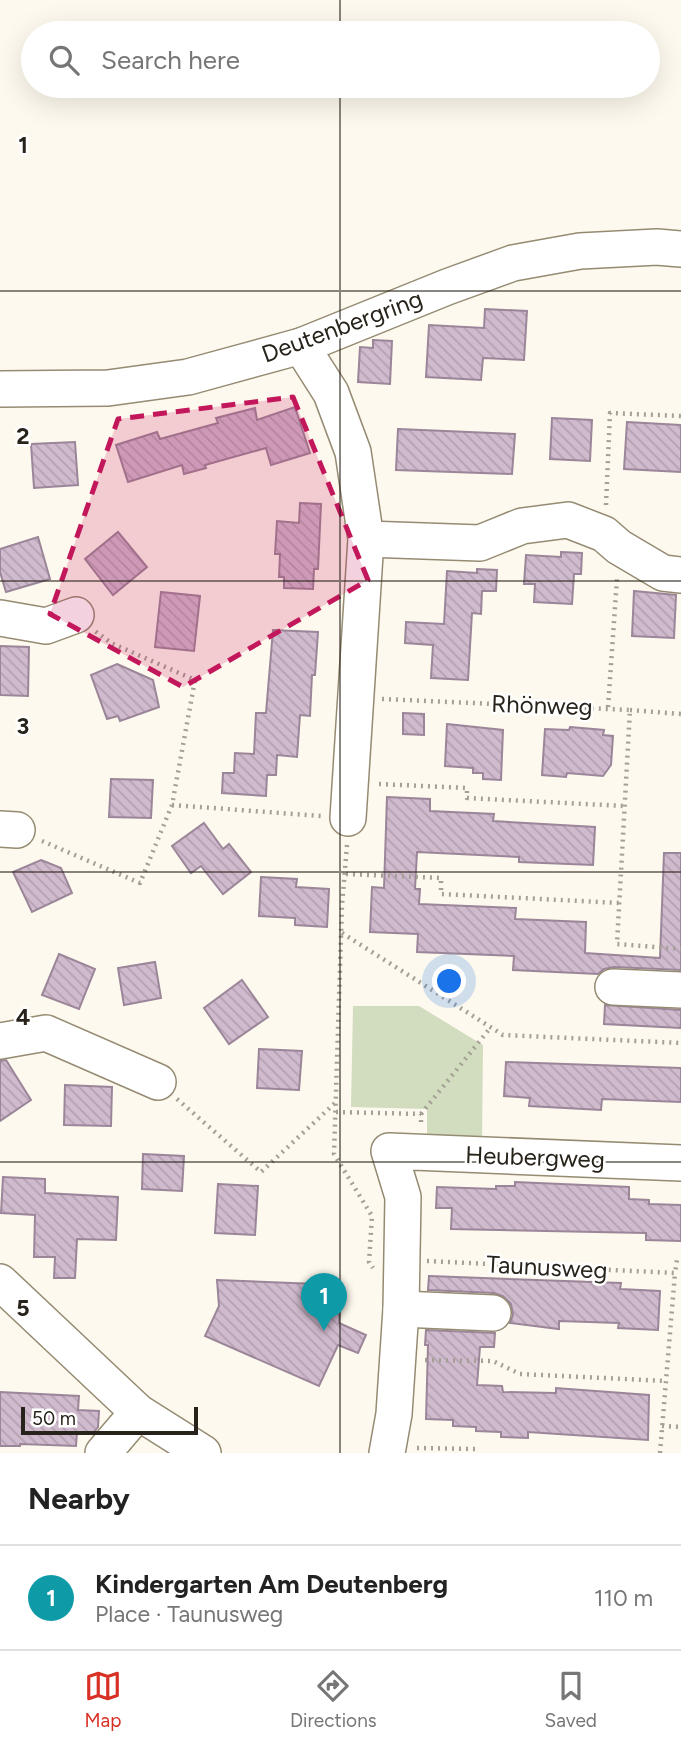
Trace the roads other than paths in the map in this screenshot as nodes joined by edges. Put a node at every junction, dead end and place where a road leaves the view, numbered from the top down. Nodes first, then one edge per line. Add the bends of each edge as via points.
1 (681, 249) edge
2 (301, 346) junction
3 (0, 389) edge
4 (366, 539) junction
5 (681, 575) edge
6 (76, 615) road end
7 (0, 618) edge
8 (348, 818) road end
9 (613, 987) dead end
10 (681, 990) edge
11 (0, 1041) edge
12 (158, 1082) road end
13 (681, 1163) edge
14 (0, 1282) edge
15 (401, 1306) junction
16 (493, 1313) dead end
17 (138, 1412) junction
18 (388, 1450) edge
19 (103, 1453) edge
20 (204, 1453) edge

1 - 2 street, Deutenbergring via 580,250 513,263
2 - 3 street, Deutenbergring via 188,377 108,388
2 - 4 street via 331,393 354,452
4 - 5 street via 480,542 522,526 568,520 612,540 663,573
4 - 8 street
6 - 7 street via 46,626
9 - 10 street
11 - 12 street via 46,1032
13 - 15 street, Heubergweg via 405,1152
14 - 17 street
15 - 16 street
15 - 18 street
17 - 19 street
17 - 20 street

